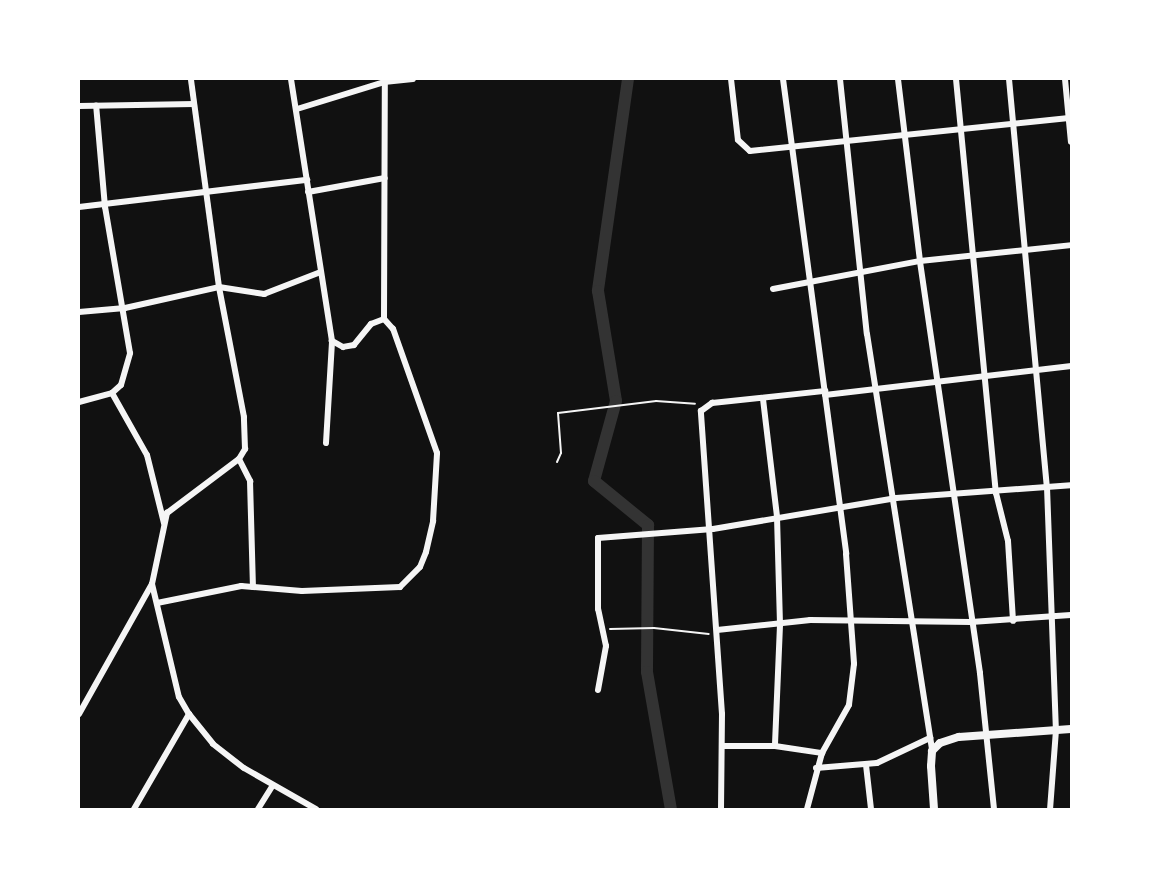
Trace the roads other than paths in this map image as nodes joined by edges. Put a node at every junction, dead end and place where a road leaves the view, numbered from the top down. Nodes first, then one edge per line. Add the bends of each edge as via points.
1 (191, 79) edge
2 (291, 79) edge
3 (413, 79) edge
4 (731, 79) edge
5 (783, 79) edge
6 (840, 79) edge
7 (898, 79) edge
8 (956, 79) edge
9 (1009, 79) edge
10 (1065, 79) edge
11 (384, 80) edge
12 (194, 104) junction
13 (96, 105) junction
14 (79, 106) edge
15 (297, 109) junction
16 (1070, 118) edge
17 (1013, 125) junction
18 (962, 128) junction
19 (907, 133) junction
20 (847, 140) junction
21 (1071, 142) edge
22 (790, 149) junction
23 (385, 178) junction
24 (307, 180) junction
25 (308, 191) junction
26 (208, 194) junction
27 (79, 207) edge
28 (104, 207) junction
29 (1071, 245) edge
30 (1025, 249) junction
31 (973, 253) junction
32 (920, 261) junction
33 (861, 272) junction
34 (318, 273) junction
35 (810, 281) junction
36 (219, 288) junction
37 (773, 289) dead end
38 (125, 308) junction
39 (79, 312) edge
40 (384, 319) junction
41 (332, 341) junction
42 (1071, 366) edge
43 (1037, 370) junction
44 (985, 377) junction
45 (938, 382) junction
46 (876, 388) junction
47 (112, 393) junction
48 (825, 393) junction
49 (763, 399) junction
50 (79, 402) edge
51 (326, 443) dead end
52 (239, 459) junction
53 (1071, 485) edge
54 (1047, 487) junction
55 (996, 493) junction
56 (952, 495) junction
57 (896, 498) junction
58 (840, 507) junction
59 (777, 517) junction
60 (164, 526) junction
61 (713, 529) junction
62 (152, 584) junction
63 (253, 587) junction
64 (157, 603) junction
65 (1071, 615) edge
66 (1054, 618) junction
67 (850, 621) junction
68 (1013, 621) junction
69 (971, 622) junction
70 (912, 623) junction
71 (780, 625) junction
72 (718, 633) junction
73 (598, 690) dead end
74 (79, 714) edge
75 (190, 714) junction
76 (1056, 730) junction
77 (1071, 730) edge
78 (986, 735) junction
79 (930, 738) junction
80 (722, 746) junction
81 (775, 746) junction
82 (933, 751) junction
83 (822, 753) junction
84 (866, 765) junction
85 (816, 768) junction
86 (273, 785) junction
87 (134, 809) edge
88 (258, 809) edge
89 (316, 809) edge
90 (722, 809) edge
91 (807, 809) edge
92 (871, 809) edge
93 (934, 809) edge
94 (994, 809) edge
95 (1050, 809) edge

1 - 12 street
2 - 15 street
3 - 11 street
4 - 22 street via 742,147 768,152
5 - 22 street
6 - 20 street
7 - 19 street
8 - 18 street
9 - 17 street
10 - 16 street
11 - 15 street
11 - 23 street
12 - 13 street
12 - 26 street
13 - 14 street
13 - 28 street
15 - 24 street
16 - 17 street
16 - 21 street
17 - 18 street
17 - 30 street
18 - 19 street
18 - 31 street
19 - 20 street
19 - 32 street
20 - 22 street
20 - 33 street
22 - 35 street
23 - 25 street
23 - 40 street
24 - 25 street
24 - 26 street
25 - 34 street
26 - 28 street
26 - 36 street
27 - 28 street
28 - 38 street
29 - 30 street
30 - 31 street
30 - 43 street
31 - 32 street
31 - 44 street
32 - 33 street
32 - 45 street
33 - 35 street
33 - 46 street
34 - 36 street via 264,294
34 - 41 street
35 - 37 street
35 - 48 street
36 - 38 street
36 - 52 street via 244,417 245,449
38 - 39 street
38 - 47 street via 128,372
40 - 41 street via 371,324 354,345 338,346
40 - 63 street via 396,337 438,463 433,521 421,568 400,587 302,591
41 - 51 street
42 - 43 street
43 - 44 street
43 - 54 street
44 - 45 street
44 - 55 street
45 - 46 street
45 - 56 street
46 - 48 street
46 - 57 street
47 - 50 street
47 - 60 street via 147,455
48 - 49 street
48 - 58 street
49 - 59 street
49 - 61 street via 703,406
52 - 60 street via 172,506
52 - 63 street via 250,481
53 - 54 street
54 - 55 street
54 - 66 street
55 - 56 street
55 - 68 street via 1008,541
56 - 57 street
56 - 69 street
57 - 58 street
57 - 70 street
58 - 59 street
58 - 67 street
59 - 61 street
59 - 71 street
60 - 62 street
61 - 72 street
61 - 73 street via 598,538 598,609 607,646
62 - 64 street
62 - 74 street
63 - 64 street
64 - 75 street via 179,697
65 - 66 street
66 - 68 street
66 - 76 street
67 - 70 street
67 - 71 street
67 - 83 street via 854,664 849,705
68 - 69 street
69 - 70 street
69 - 78 street
70 - 79 street
71 - 72 street
71 - 81 street
72 - 80 street
75 - 86 street via 213,744
75 - 87 street
76 - 77 street
76 - 78 street
76 - 95 street
78 - 82 street via 948,740
78 - 94 street
79 - 82 street
79 - 84 street
80 - 81 street
80 - 90 street
81 - 83 street
82 - 93 street
83 - 85 street
84 - 85 street
84 - 92 street
85 - 91 street
86 - 88 street
86 - 89 street

